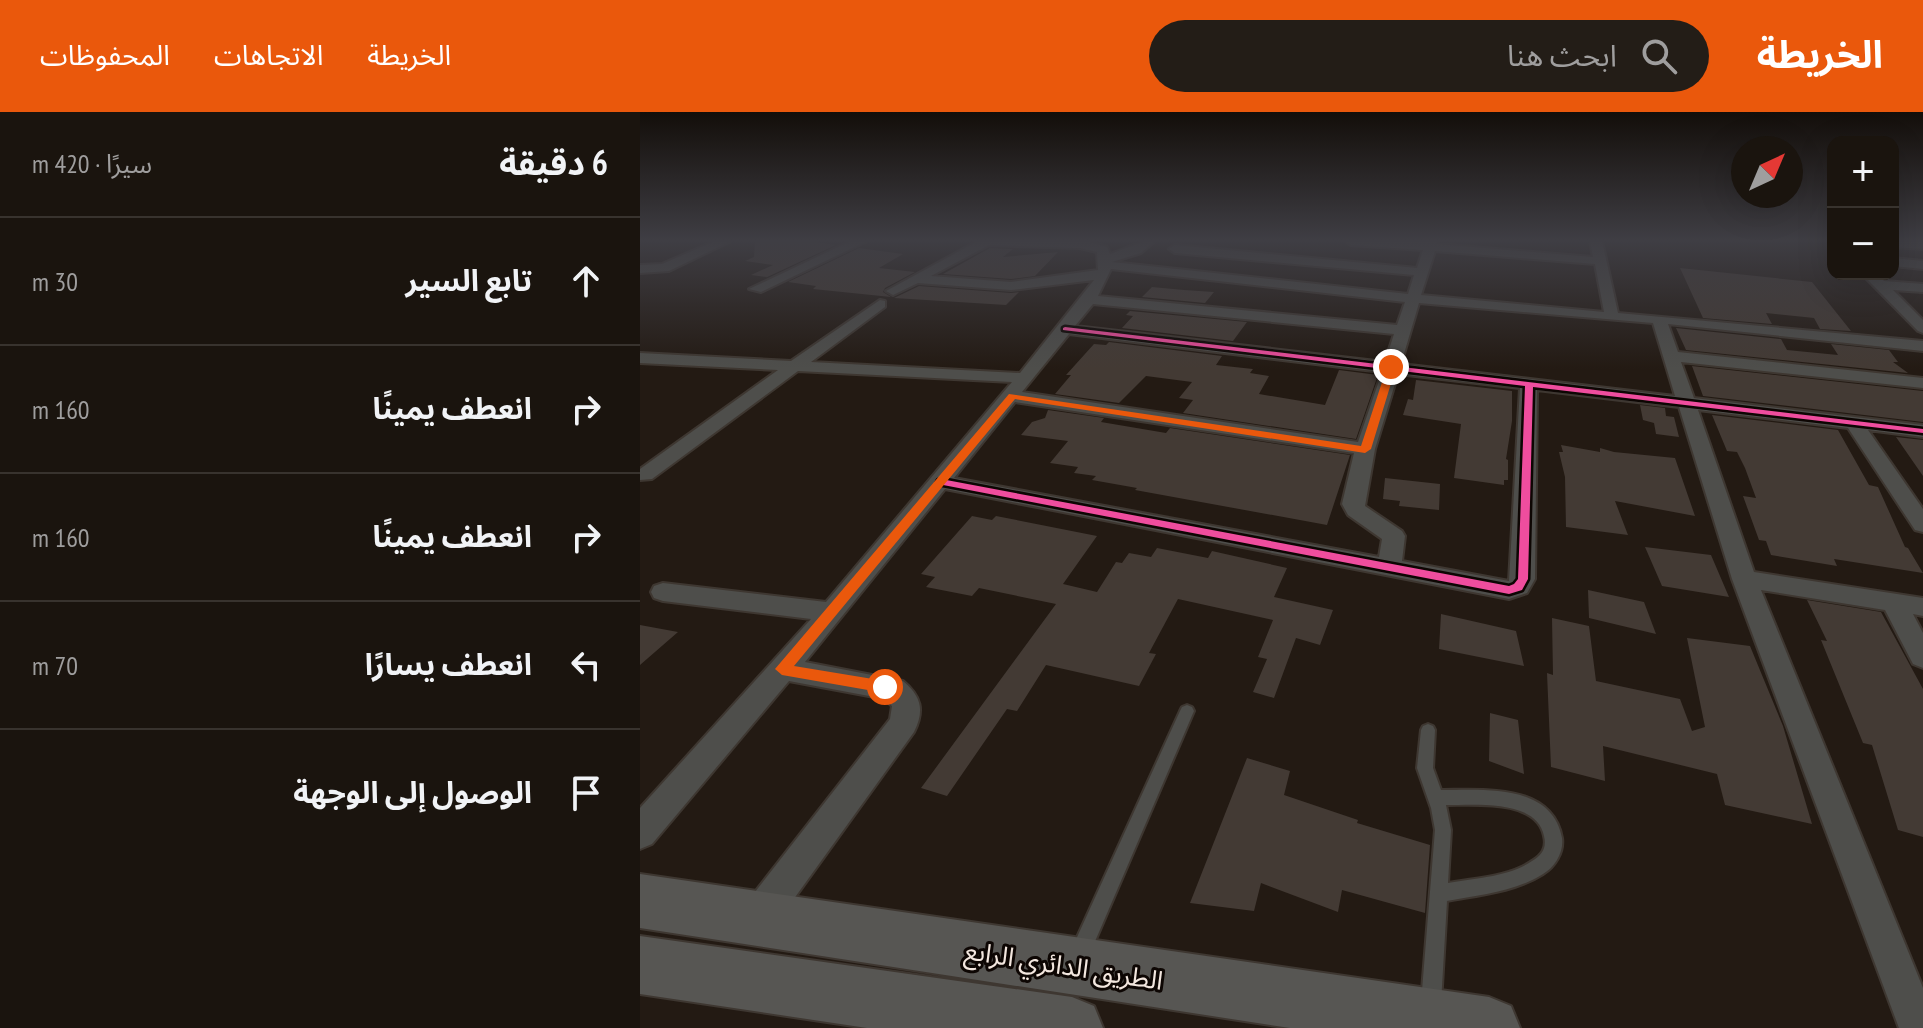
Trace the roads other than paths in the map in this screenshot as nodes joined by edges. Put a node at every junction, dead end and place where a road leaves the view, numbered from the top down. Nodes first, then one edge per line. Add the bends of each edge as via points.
1 (767, 284) edge
2 (907, 284) edge
3 (980, 284) edge
4 (1022, 284) edge
5 (1095, 284) edge
6 (1159, 284) edge
7 (1280, 284) edge
8 (1419, 284) edge
9 (1605, 284) edge
10 (1879, 284) edge
11 (1900, 284) edge
12 (1923, 288) edge
13 (756, 289) dead end
14 (1086, 299) junction
15 (1414, 299) junction
16 (1258, 316) junction
17 (1916, 316) edge
18 (1612, 317) junction
19 (1659, 319) junction
20 (1923, 328) edge
21 (1065, 329) junction
22 (1403, 330) junction
23 (1923, 346) edge
24 (1670, 356) junction
25 (640, 358) edge
26 (792, 367) junction
27 (1391, 367) junction
28 (1923, 383) edge
29 (1529, 384) junction
30 (1019, 387) junction
31 (1686, 402) junction
32 (1854, 423) junction
33 (1923, 431) edge
34 (1365, 449) junction
35 (645, 475) dead end
36 (941, 482) junction
37 (1923, 525) edge
38 (1389, 569) junction
39 (1744, 579) junction
40 (663, 592) dead end
41 (1893, 602) junction
42 (1923, 607) edge
43 (832, 612) junction
44 (1923, 657) edge
45 (782, 669) junction
46 (1187, 711) dead end
47 (1428, 730) dead end
48 (1435, 798) junction
49 (640, 833) edge
50 (1438, 894) junction
51 (640, 901) edge
52 (757, 919) junction
53 (640, 965) edge
54 (1074, 967) junction
55 (1429, 1019) junction
56 (985, 1021) edge
57 (1072, 1028) edge
58 (1489, 1028) edge
59 (1919, 1028) edge

1 - 13 street
2 - 26 street
3 - 4 street
5 - 14 street
6 - 16 street
7 - 16 street
8 - 15 street
9 - 18 street
10 - 17 street
11 - 12 street
14 - 16 street
14 - 21 street
15 - 16 street
15 - 18 street
15 - 22 street
16 - 21 street
16 - 22 street
16 - 27 street
17 - 20 street
18 - 19 street
19 - 23 street
19 - 24 street
21 - 30 street
22 - 27 street
24 - 28 street
24 - 31 street
25 - 26 street
26 - 30 street
26 - 35 street
27 - 29 street
27 - 34 street
29 - 31 street
29 - 38 street via 1523,579 1518,587 1496,590
30 - 34 street
30 - 36 street
31 - 32 street
31 - 39 street
32 - 33 street
32 - 37 street
34 - 38 street via 1353,504 1394,536
36 - 38 street
36 - 43 street
39 - 41 street
39 - 59 street
40 - 43 street
41 - 42 street
41 - 44 street
43 - 45 street
45 - 49 street
45 - 52 street via 893,689 905,699 907,714
46 - 54 lane
47 - 48 lane via 1425,768
48 - 50 lane via 1443,830
48 - 50 lane via 1516,800 1545,817 1555,837 1550,857 1533,870
50 - 55 lane
51 - 52 main road, الطريق الدائري الرابع
52 - 54 main road, الطريق الدائري الرابع
53 - 56 main road
54 - 55 main road, الطريق الدائري الرابع
55 - 58 main road, الطريق الدائري الرابع
56 - 57 main road

